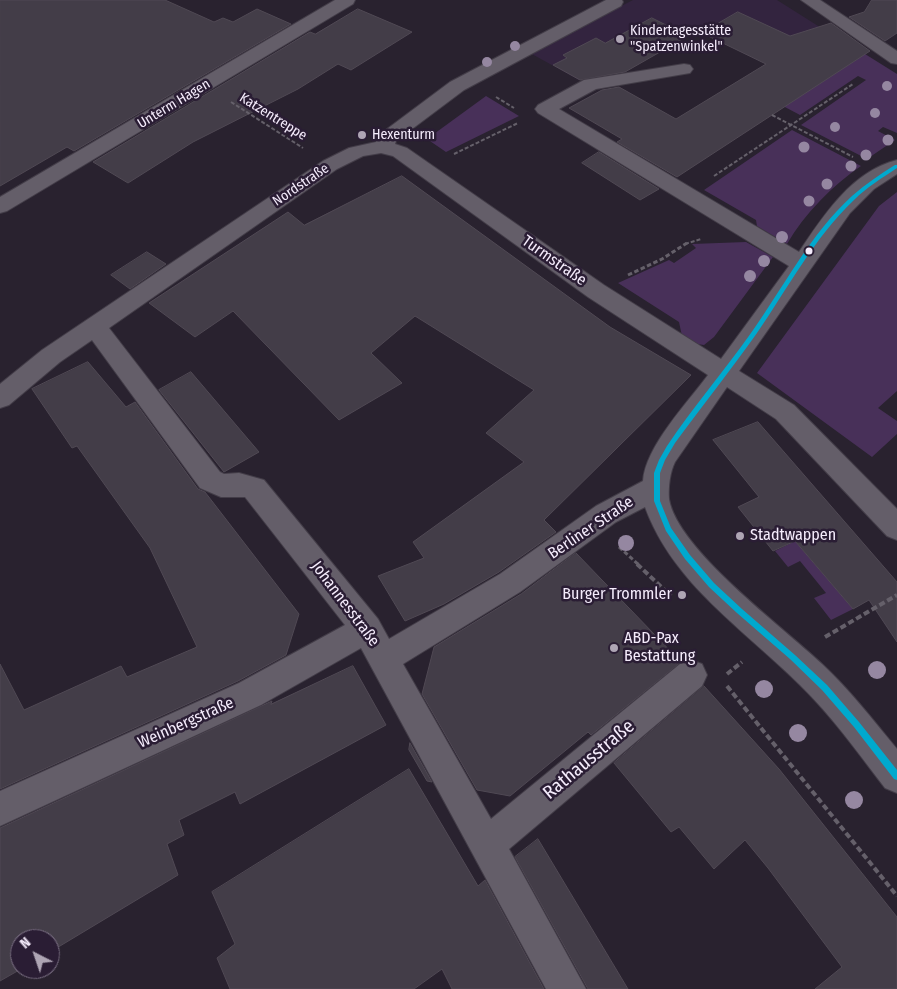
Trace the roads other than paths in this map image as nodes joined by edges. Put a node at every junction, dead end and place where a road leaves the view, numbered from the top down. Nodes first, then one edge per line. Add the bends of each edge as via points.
1 (347, 0) edge
2 (809, 0) edge
3 (615, 2) dead end
4 (897, 59) edge
5 (684, 69) dead end
6 (386, 146) junction
7 (897, 166) edge
8 (0, 206) edge
9 (802, 264) junction
10 (94, 326) junction
11 (724, 373) junction
12 (0, 398) edge
13 (655, 488) junction
14 (897, 528) edge
15 (367, 629) junction
16 (385, 658) junction
17 (691, 676) dead end
18 (897, 776) edge
19 (0, 809) edge
20 (487, 845) junction
21 (567, 989) edge

1 - 8 street, Unterm Hagen
2 - 4 street
3 - 6 street via 457,86 398,128 386,139
5 - 9 street via 590,84 537,113 686,195
6 - 10 street, Nordstraße via 354,151 330,165
6 - 11 street, Turmstraße via 400,152 596,291
7 - 9 street via 882,173 847,200
9 - 11 street
10 - 12 street, Nordstraße
10 - 15 street, Johannesstraße via 210,480 221,486 239,484 254,488
11 - 13 street via 670,446 656,474
11 - 14 street, Turmstraße via 785,412
13 - 16 street, Berliner Straße via 613,509 510,583
13 - 18 street via 660,518 683,552 721,592 792,656 834,700
15 - 16 street, Johannesstraße
15 - 19 street, Weinbergstraße via 250,694
16 - 20 street, Johannesstraße
17 - 20 street, Rathausstraße
20 - 21 street, Johannesstraße

